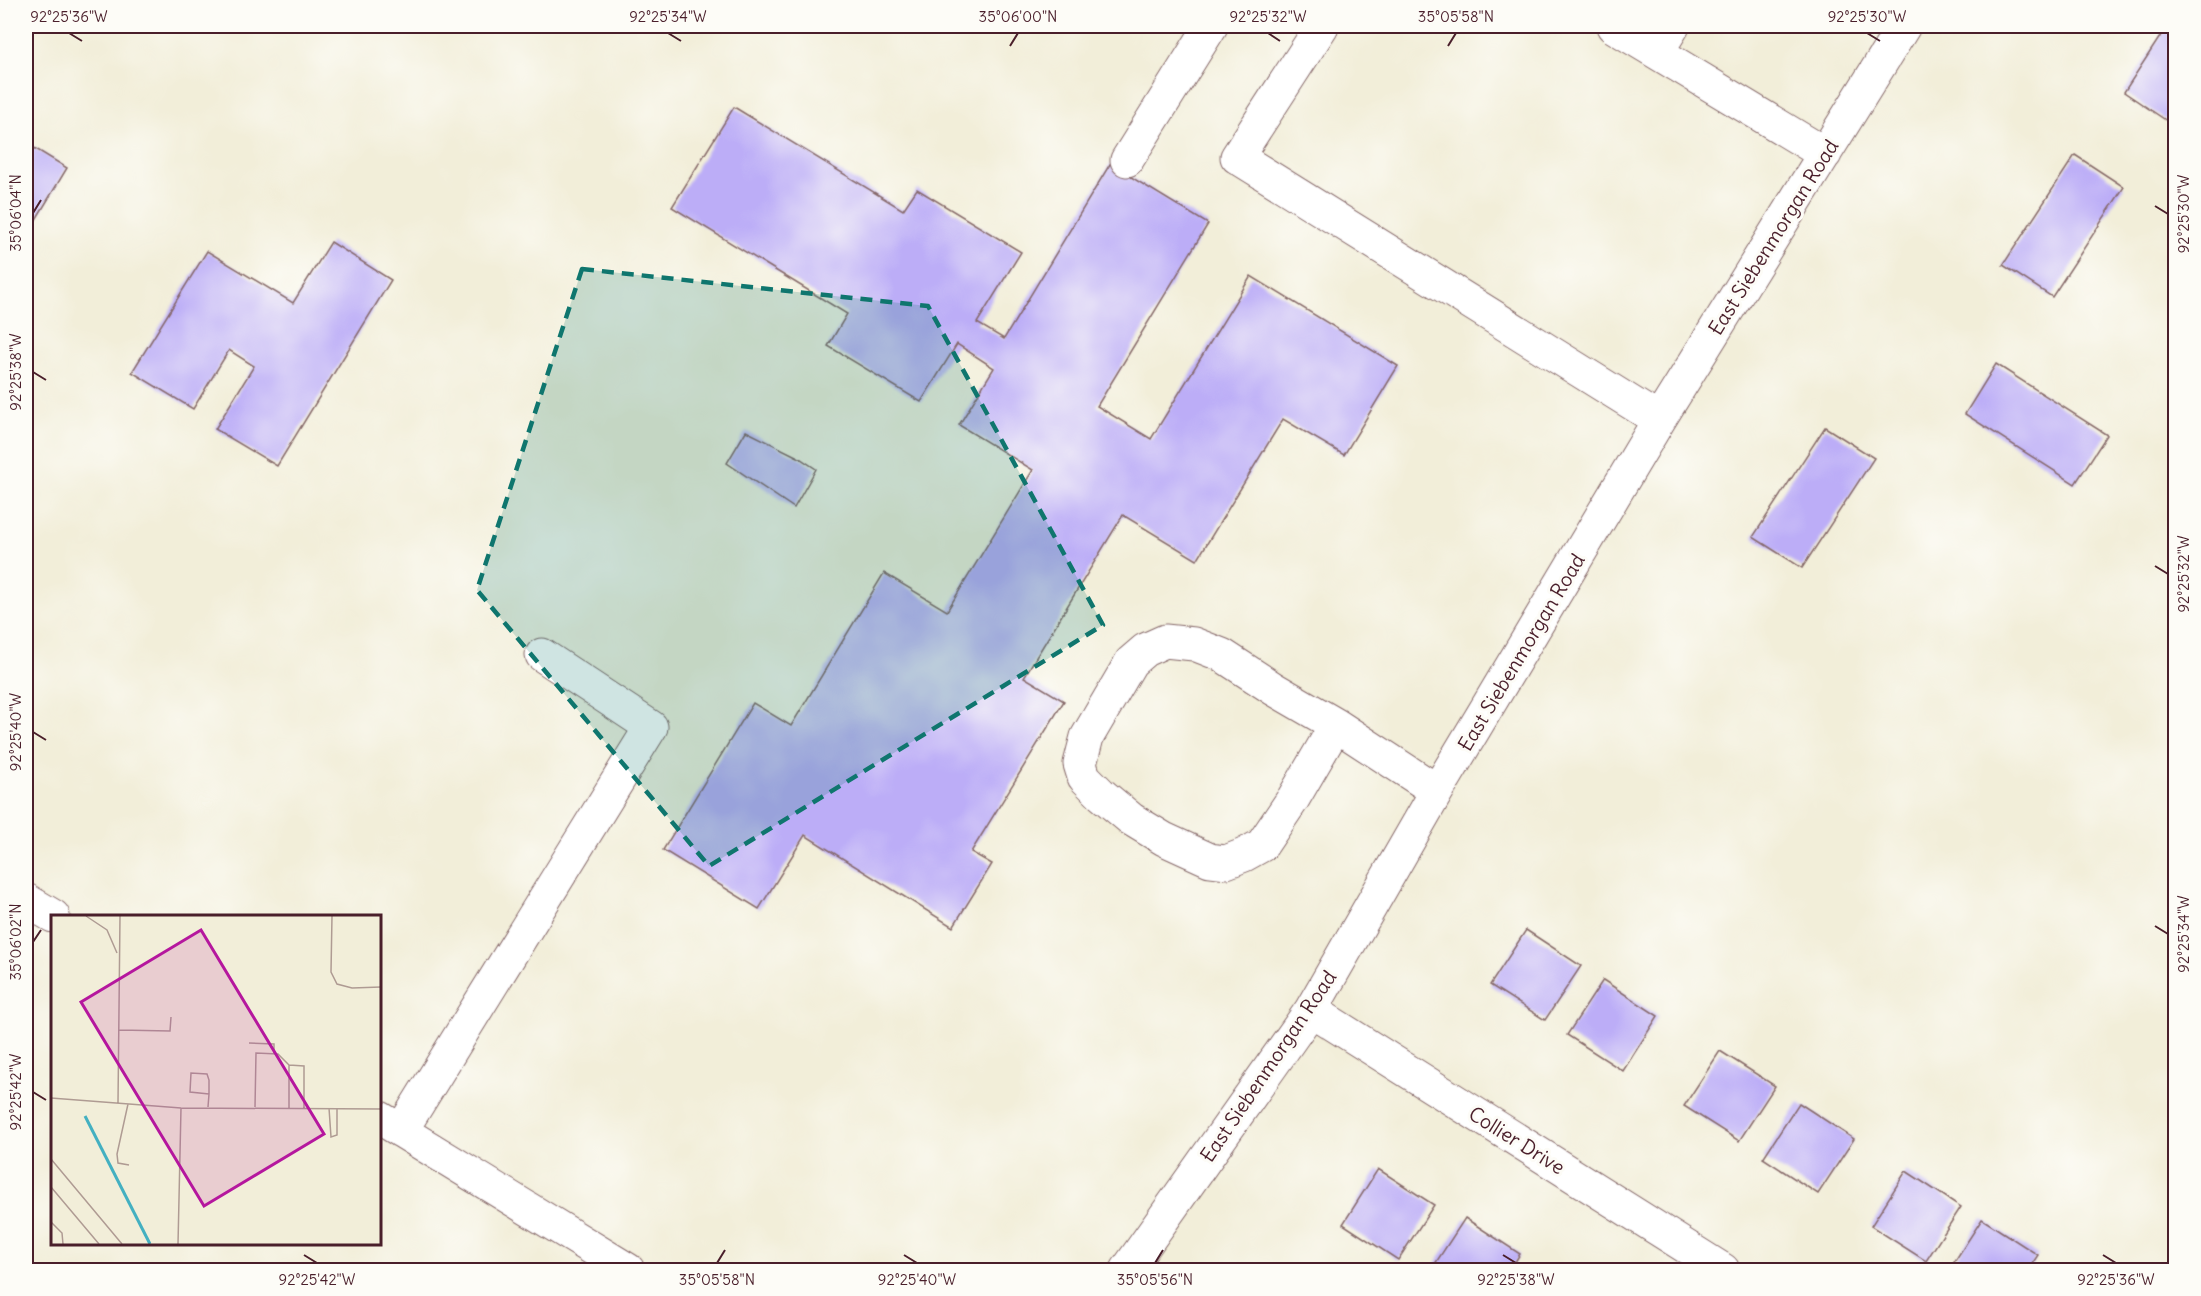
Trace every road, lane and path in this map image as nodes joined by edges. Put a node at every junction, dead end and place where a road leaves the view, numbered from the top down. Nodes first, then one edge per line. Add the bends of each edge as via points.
1 (1211, 26) edge
2 (1322, 26) edge
3 (1613, 26) edge
4 (1896, 28) edge
5 (1665, 39) edge
6 (1825, 154) junction
7 (1127, 160) dead end
8 (1659, 420) junction
9 (542, 655) dead end
10 (1336, 725) junction
11 (1437, 791) junction
12 (26, 900) edge
13 (51, 915) edge
14 (1311, 1010) junction
15 (390, 1124) edge
16 (628, 1270) edge
17 (1127, 1270) edge
18 (1724, 1270) edge

1 - 7 street
2 - 8 street via 1236,157
3 - 5 street
4 - 6 street, East Siebenmorgan Road
5 - 6 street
6 - 8 street, East Siebenmorgan Road
8 - 11 street, East Siebenmorgan Road
9 - 15 street via 651,727
10 - 10 street via 1222,655 1194,644 1165,641 1131,662 1087,737 1080,764 1084,777 1131,819 1210,860 1226,862 1262,845
10 - 11 street
11 - 14 street, East Siebenmorgan Road
12 - 13 street
14 - 17 street, East Siebenmorgan Road
14 - 18 street, Collier Drive
15 - 16 street

